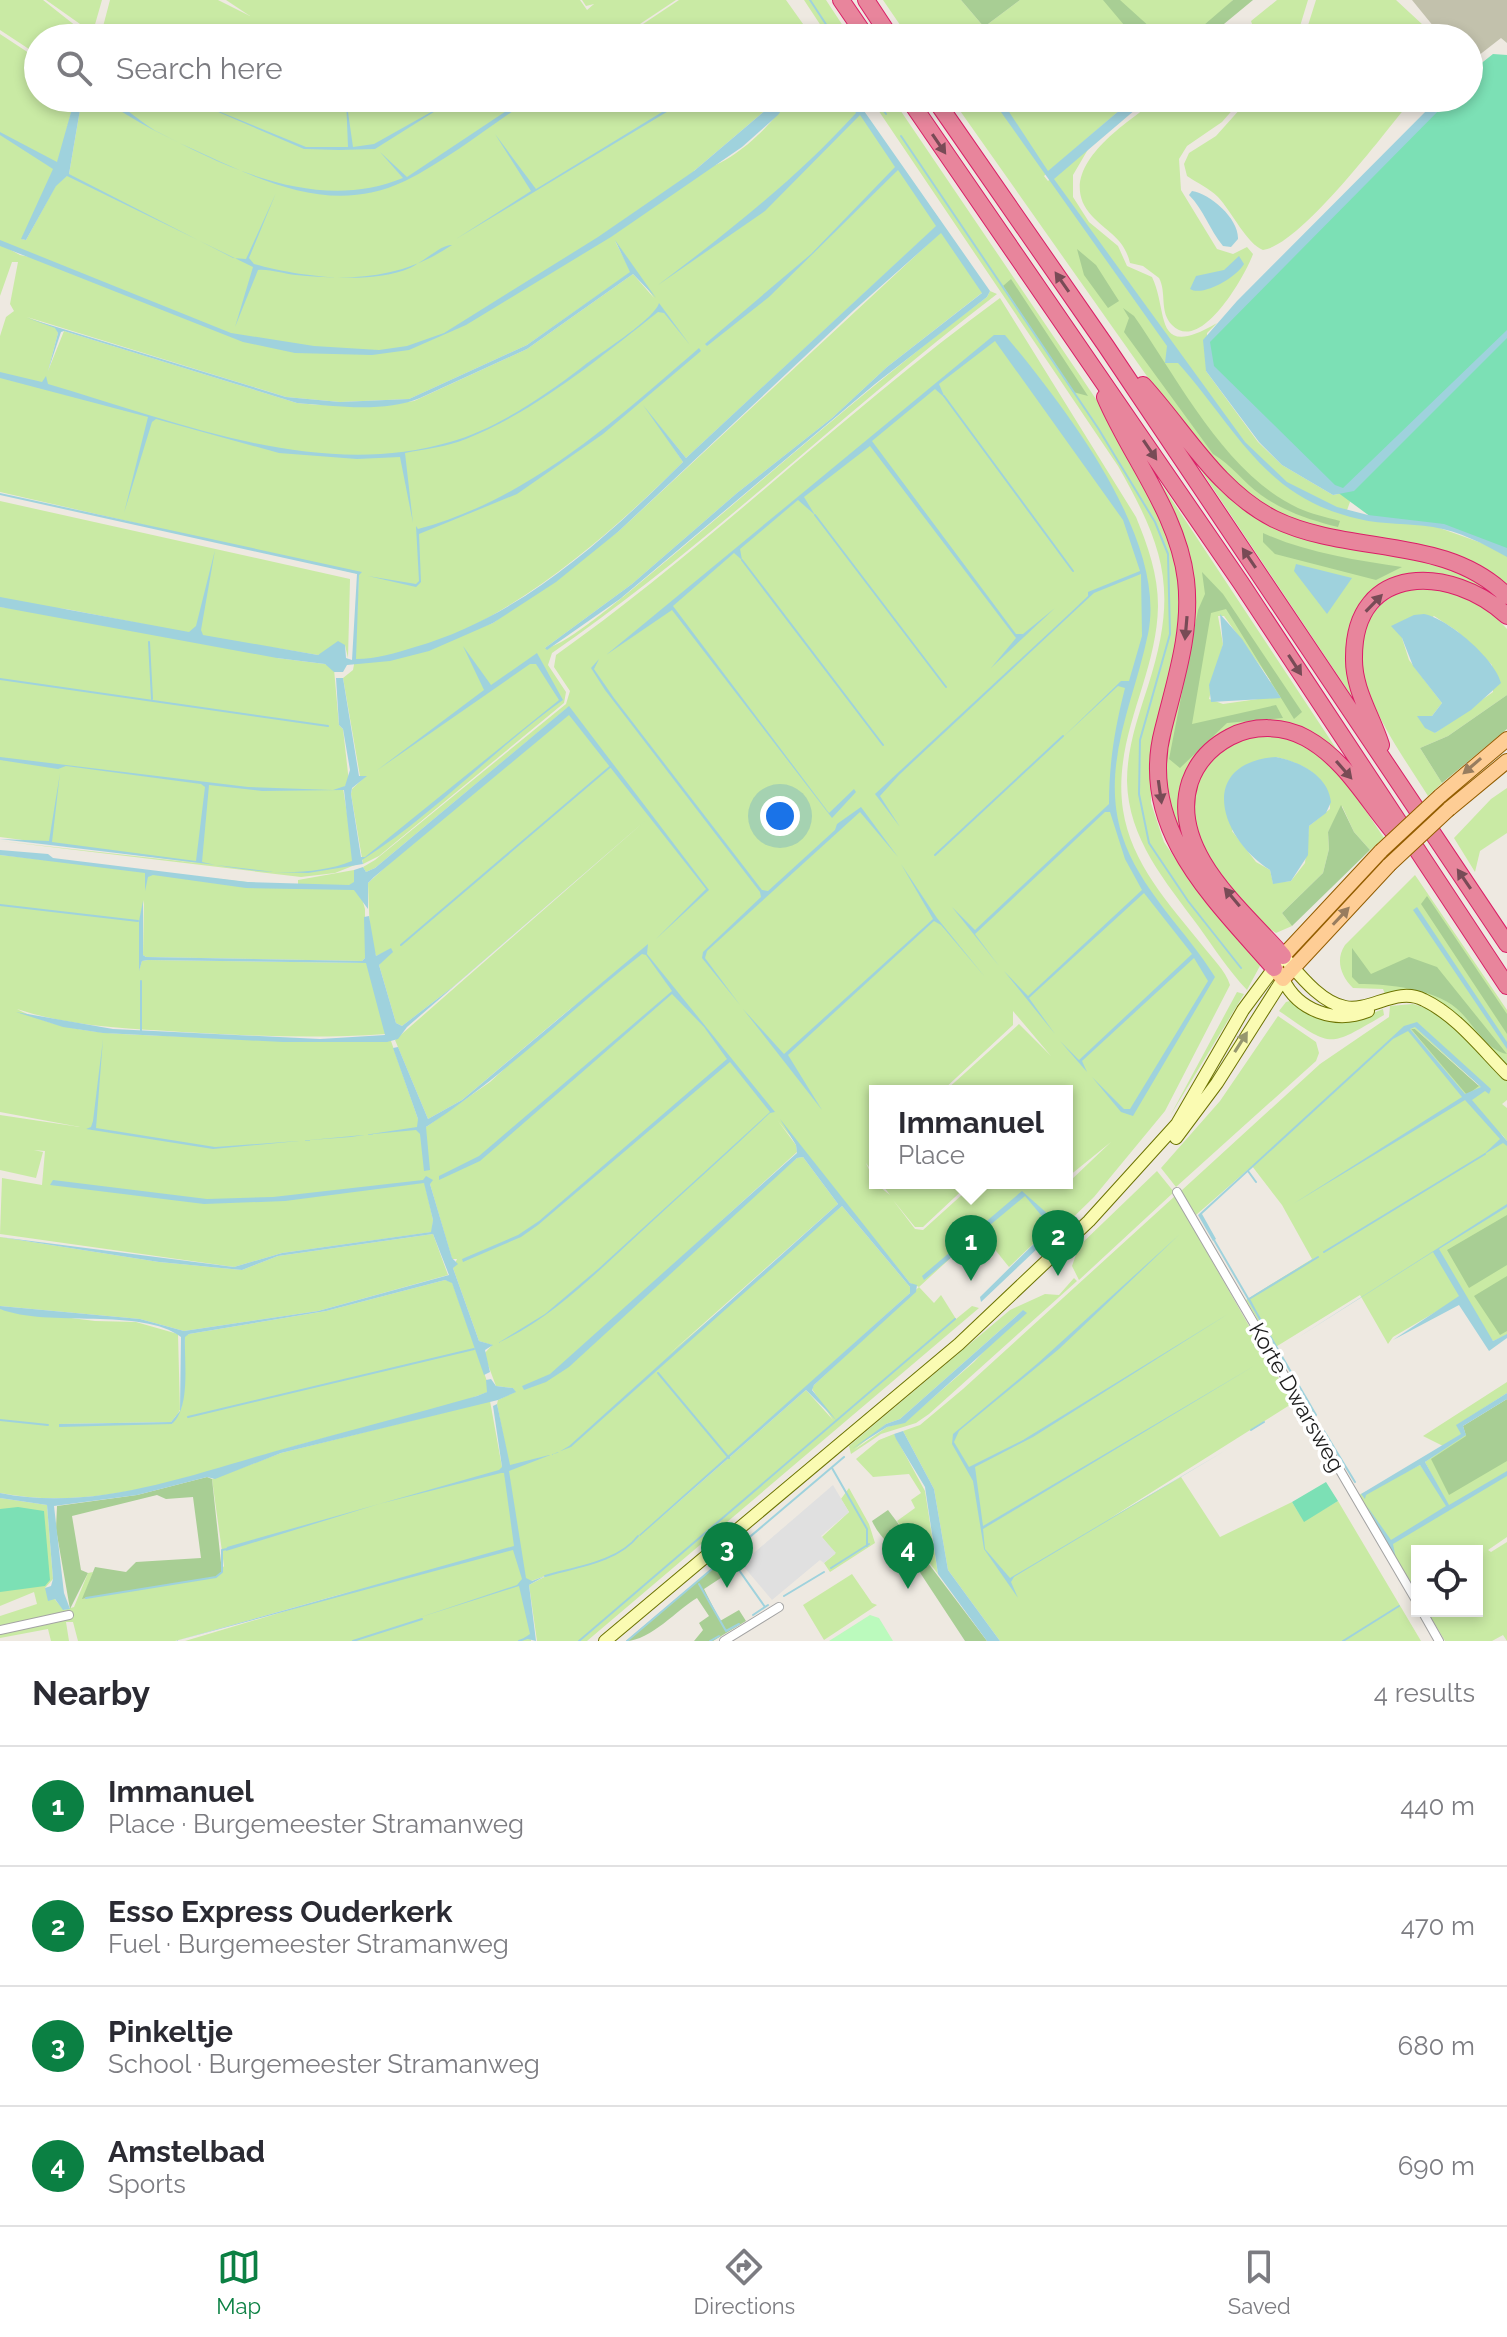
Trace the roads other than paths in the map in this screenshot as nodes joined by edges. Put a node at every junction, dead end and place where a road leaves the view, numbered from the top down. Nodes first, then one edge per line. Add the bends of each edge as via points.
1 (841, 0) edge
2 (866, 0) edge
3 (857, 24) edge
4 (882, 24) edge
5 (918, 112) edge
6 (944, 112) edge
7 (1106, 346) junction
8 (1090, 362) junction
9 (1507, 596) edge
10 (1507, 616) edge
11 (1507, 739) edge
12 (1507, 761) edge
13 (1386, 762) junction
14 (1433, 875) junction
15 (1507, 944) edge
16 (1285, 972) junction
17 (1507, 986) edge
18 (1429, 1003) junction
19 (1507, 1074) edge
20 (1177, 1192) dead end
21 (959, 1344) junction
22 (1411, 1592) edge
23 (779, 1607) dead end
24 (69, 1615) dead end
25 (1425, 1617) edge
26 (0, 1630) edge
27 (605, 1641) edge
28 (724, 1641) edge
29 (1439, 1641) edge

1 - 3 highway
2 - 4 highway
5 -> 8 highway
7 -> 6 highway
7 - 9 highway via 1222,482 1253,507 1322,537 1453,561
13 -> 7 highway
8 -> 14 highway
8 -> 16 highway via 1117,426 1167,516 1186,580 1182,655 1158,757 1166,821 1196,878
13 -> 10 highway via 1354,666 1357,630 1370,605 1398,585 1435,579 1469,589
11 -> 16 main road, bridge via 1381,851
16 -> 12 main road, bridge via 1389,865
15 -> 13 highway
16 -> 14 highway via 1204,862 1189,833 1186,805 1192,777 1220,742 1275,728 1314,743 1342,766 1386,826
14 - 17 highway
16 - 18 main road via 1346,1007 1401,996
16 - 18 main road via 1317,1012 1335,1017 1393,1003
16 - 21 main road via 1243,1010 1163,1143
21 -> 16 main road via 1071,1246 1164,1153 1217,1083
18 - 19 main road via 1450,1016
20 - 22 street, Korte Dwarsweg
21 - 27 main road
23 - 28 street
24 - 26 street
25 - 29 street

